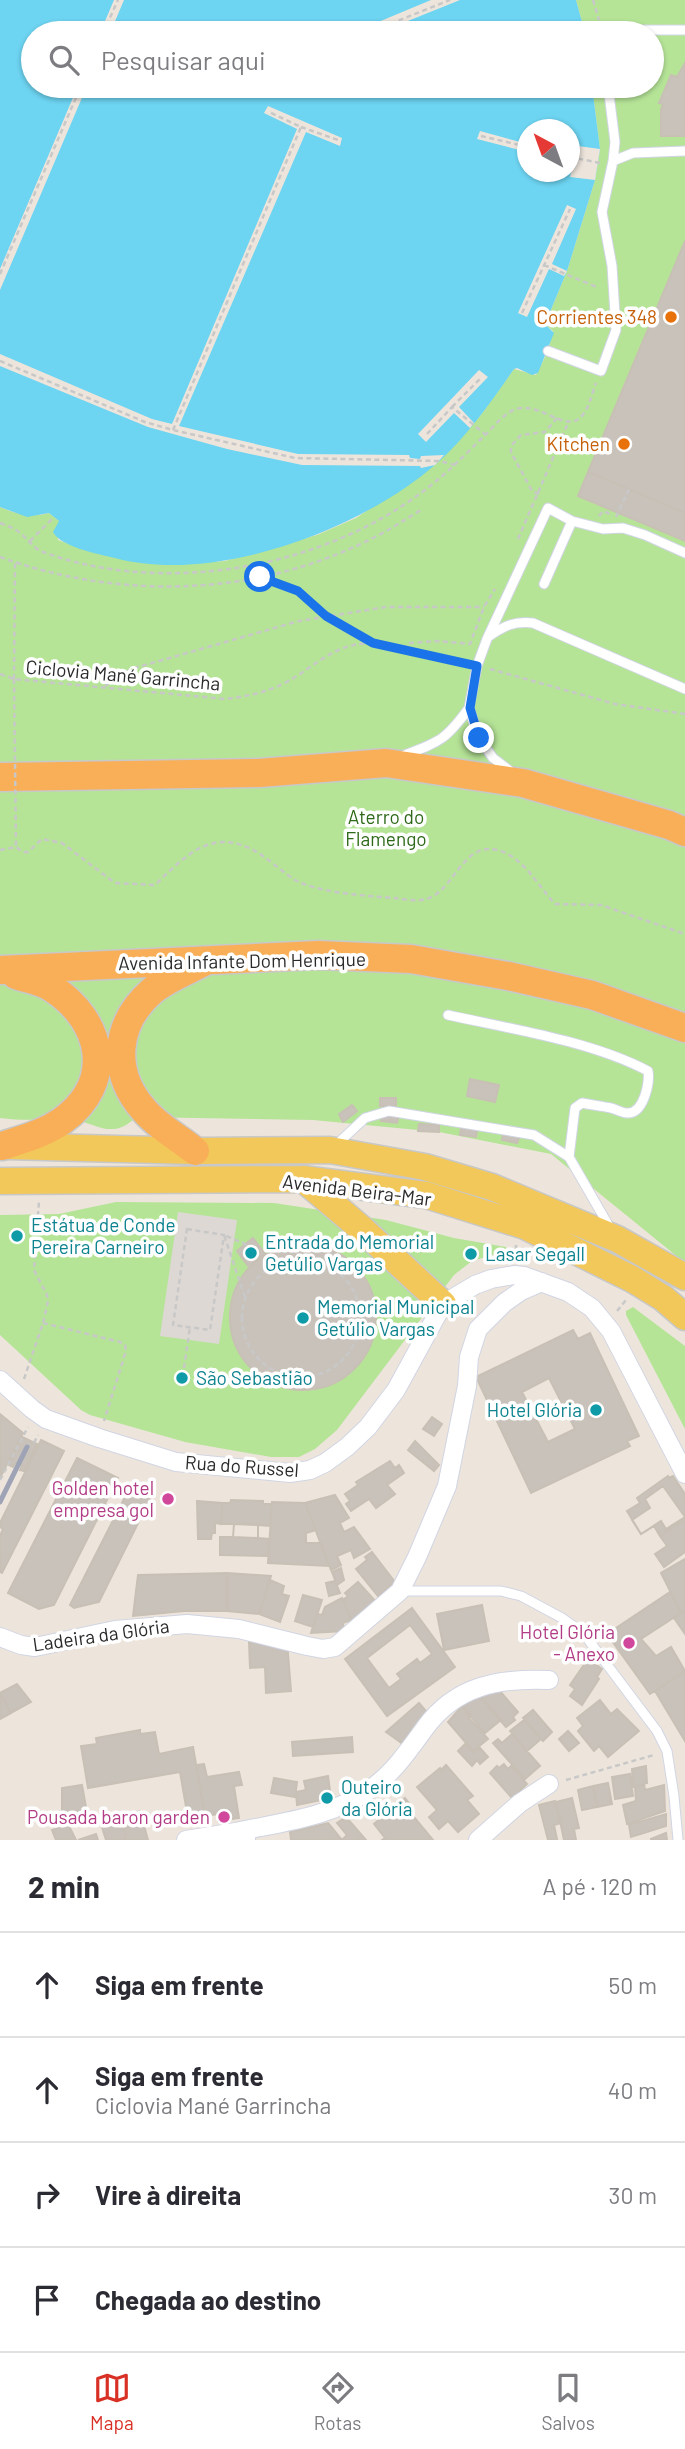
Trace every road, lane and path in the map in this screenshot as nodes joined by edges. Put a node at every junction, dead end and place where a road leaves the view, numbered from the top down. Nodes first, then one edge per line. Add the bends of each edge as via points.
1 (118, 0) edge
2 (450, 0) edge
3 (593, 0) edge
4 (108, 21) edge
5 (397, 21) edge
6 (598, 21) edge
7 (664, 30) edge
8 (685, 30) edge
9 (76, 98) edge
10 (610, 98) edge
11 (269, 112) dead end
12 (301, 127) junction
13 (481, 136) dead end
14 (338, 140) dead end
15 (517, 145) edge
16 (685, 151) edge
17 (580, 160) edge
18 (613, 161) junction
19 (570, 209) dead end
20 (544, 265) junction
21 (0, 274) edge
22 (614, 294) junction
23 (522, 313) dead end
24 (548, 351) dead end
25 (0, 361) edge
26 (601, 370) junction
27 (482, 377) dead end
28 (452, 407) junction
29 (557, 418) junction
30 (568, 423) junction
31 (173, 430) junction
32 (428, 434) dead end
33 (486, 435) junction
34 (455, 465) junction
35 (629, 489) dead end
36 (538, 494) junction
37 (549, 499) dead end
38 (421, 510) dead end
39 (54, 517) dead end
40 (596, 519) dead end
41 (572, 521) junction
42 (0, 523) edge
43 (30, 541) junction
44 (517, 541) dead end
45 (685, 554) edge
46 (0, 556) edge
47 (16, 562) junction
48 (260, 577) junction
49 (544, 584) dead end
50 (496, 587) dead end
51 (484, 607) junction
52 (326, 616) junction
53 (487, 639) junction
54 (373, 643) junction
55 (403, 649) junction
56 (477, 666) junction
57 (0, 674) edge
58 (14, 679) junction
59 (682, 685) edge
60 (104, 687) junction
61 (470, 708) junction
62 (685, 714) edge
63 (386, 763) junction
64 (0, 777) edge
65 (523, 783) junction
66 (685, 832) edge
67 (16, 847) junction
68 (0, 850) edge
69 (685, 934) edge
70 (211, 958) junction
71 (0, 970) edge
72 (448, 1015) dead end
73 (685, 1028) edge
74 (1, 1146) edge
75 (330, 1150) junction
76 (195, 1151) junction
77 (569, 1157) junction
78 (303, 1179) junction
79 (40, 1180) junction
80 (0, 1181) edge
81 (224, 1235) junction
82 (617, 1239) junction
83 (516, 1241) dead end
84 (516, 1259) dead end
85 (258, 1261) dead end
86 (685, 1277) edge
87 (542, 1282) junction
88 (629, 1296) dead end
89 (245, 1297) junction
90 (443, 1304) junction
91 (617, 1311) dead end
92 (685, 1317) edge
93 (43, 1323) junction
94 (190, 1327) junction
95 (184, 1368) dead end
96 (0, 1380) edge
97 (18, 1396) junction
98 (24, 1433) dead end
99 (99, 1438) junction
100 (685, 1474) edge
101 (0, 1480) edge
102 (400, 1591) junction
103 (0, 1637) edge
104 (549, 1681) dead end
105 (667, 1751) junction
106 (549, 1784) joint
107 (242, 1836) edge
108 (186, 1840) edge
109 (478, 1840) edge
110 (678, 1840) edge

1 - 4 path
2 - 5 path
3 - 6 path
7 - 8 lane
9 - 21 path
10 - 18 lane
11 - 12 path
12 - 14 path
12 - 31 path
13 - 15 path
16 - 18 lane via 633,153
17 - 18 path via 598,164
18 - 22 lane via 602,212
19 - 20 path
20 - 22 path
20 - 23 path
22 - 26 lane via 615,330
24 - 26 lane
25 - 31 path
26 - 30 path via 584,414
27 - 28 path
28 - 32 path
28 - 33 path
29 - 30 path
29 - 33 path via 518,408
29 - 36 path via 545,432 521,435 511,446 532,491
30 - 36 path
31 - 34 path via 295,458
33 - 34 path
34 - 43 path via 416,496 338,540 268,563 154,573 82,564 40,551
35 - 40 path via 616,517 603,511
36 - 37 path
36 - 44 path
38 - 48 path via 320,560
39 - 43 path
41 - 45 lane via 623,528
41 - 49 lane
41 - 53 lane via 548,508
42 - 43 path
46 - 47 path
47 - 48 path via 87,581 133,586 193,587
47 - 58 path
48 - 52 path via 298,591
50 - 51 path
51 - 52 path via 386,607
51 - 55 path via 470,644 409,643
52 - 54 path
52 - 60 path via 131,669
53 - 56 lane
53 - 59 lane via 515,621 533,623
54 - 55 path, Ciclovia Mané Garrincha
54 - 60 path, Ciclovia Mané Garrincha via 338,650 291,680 252,696 225,699
55 - 56 path, Ciclovia Mané Garrincha
56 - 61 lane
56 - 62 path, Ciclovia Mané Garrincha via 615,704
57 - 58 path, Ciclovia Mané Garrincha
58 - 60 path, Ciclovia Mané Garrincha
58 - 67 path, bridge
61 - 63 lane via 436,744
61 - 65 lane via 479,738 493,758
63 - 64 highway via 259,773
63 - 65 highway
65 - 66 highway
67 - 68 path
67 - 69 path via 28,852 41,839 62,842 115,883 155,885 186,855 210,842 231,843 258,853 297,881 338,892 423,900 440,892 474,852 496,849 519,860 555,904 601,905
70 - 71 highway, Avenida Infante Dom Henrique
70 - 73 highway, Avenida Infante Dom Henrique via 318,955 411,959 592,995
70 - 76 highway via 154,989 136,1007 121,1042 120,1063 136,1100 146,1114
71 - 74 highway via 49,985 76,1007 87,1021 97,1051 97,1070 84,1100 42,1133
72 - 77 lane via 569,1043 648,1071 650,1080 635,1111 582,1103 575,1108
74 - 76 main road, Avenida Beira-Mar
75 - 76 main road, Avenida Beira-Mar
75 - 77 lane via 365,1118 389,1111 534,1135
75 - 82 main road, Avenida Beira-Mar via 425,1167
77 - 82 lane
78 - 79 main road, Avenida Beira-Mar
78 - 90 main road
78 - 92 main road, Avenida Beira-Mar via 426,1195 526,1226 632,1279
79 - 80 main road, Avenida Beira-Mar
79 - 93 path via 33,1265 47,1294
81 - 85 path via 245,1244
81 - 89 path
81 - 94 path via 210,1330
81 - 94 path via 187,1229 173,1325
82 - 86 main road, Avenida Beira-Mar
83 - 84 path
87 - 90 street via 514,1275 491,1279
87 - 100 street via 592,1308 611,1331
87 - 102 street, Ladeira da Glória via 504,1303 478,1329 447,1486
88 - 91 path
89 - 89 path via 243,1336 252,1354 267,1368 305,1378 341,1362 354,1346 360,1327 353,1289 325,1264 287,1260 255,1280
90 - 99 street, Rua do Russel via 381,1412 347,1447 310,1470 289,1473 176,1462
93 - 97 path
93 - 99 path via 125,1345
94 - 95 path
96 - 97 street, Rua do Russel
97 - 99 street, Rua do Russel via 46,1419
98 - 101 path
102 - 103 street, Ladeira da Glória via 345,1640 323,1649 239,1629 187,1624 115,1630 36,1647
102 - 105 lane via 501,1591 521,1596 562,1618 584,1634 603,1657
104 - 107 street via 518,1679 467,1690 436,1714 373,1788 327,1812
105 - 106 path
105 - 110 lane
106 - 109 street
107 - 108 street

